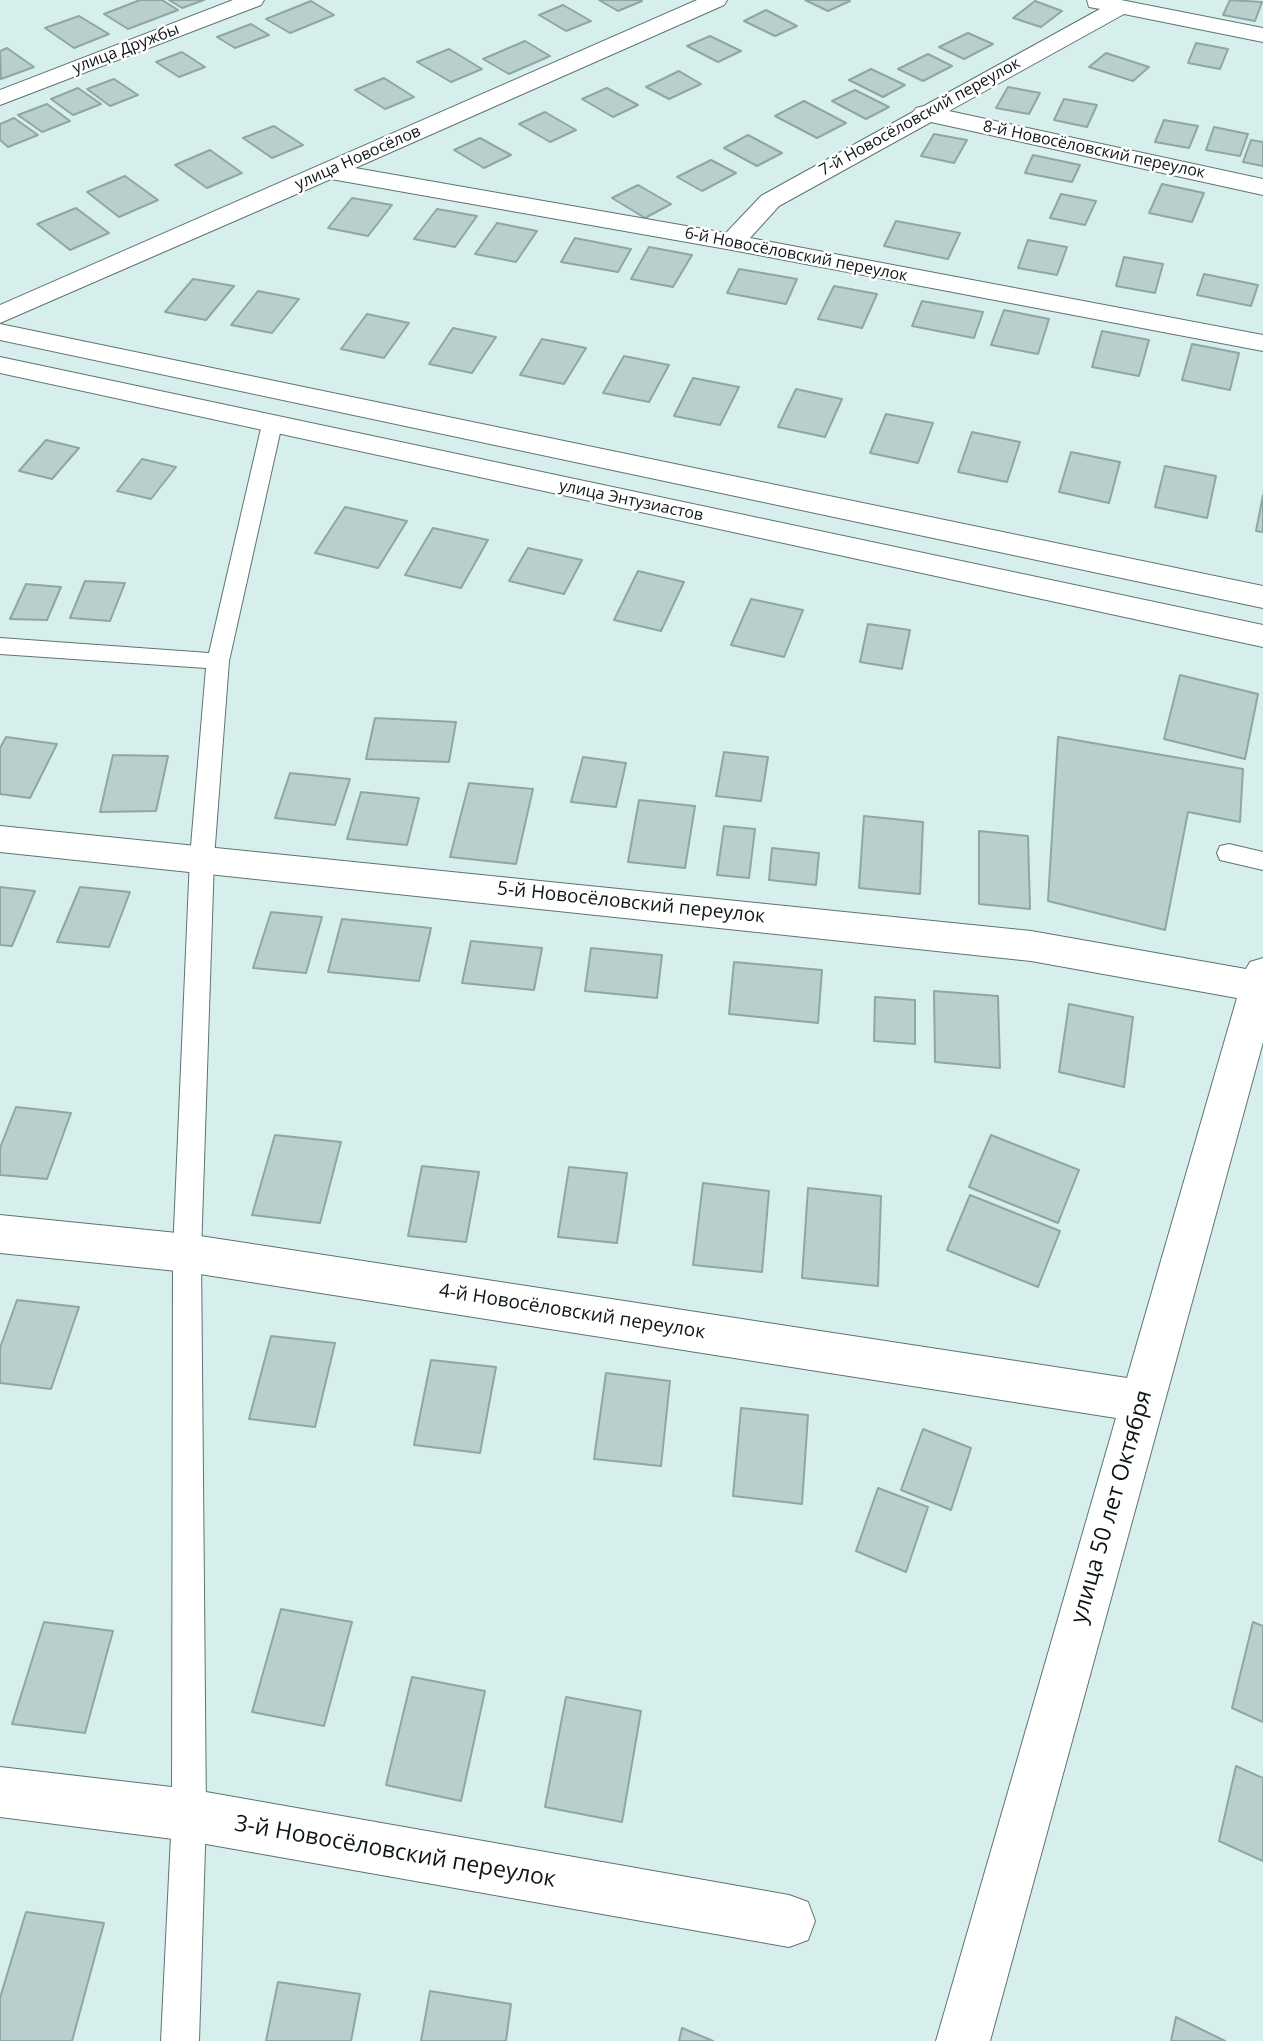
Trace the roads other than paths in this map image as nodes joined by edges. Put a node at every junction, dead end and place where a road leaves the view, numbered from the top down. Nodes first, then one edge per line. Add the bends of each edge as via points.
1 (253, 0) edge
2 (716, 0) edge
3 (1088, 0) edge
4 (1120, 7) junction
5 (1263, 35) edge
6 (0, 98) edge
7 (924, 113) junction
8 (329, 170) junction
9 (1263, 187) edge
10 (732, 242) junction
11 (0, 315) edge
12 (0, 332) edge
13 (1263, 344) edge
14 (0, 365) edge
15 (272, 424) junction
16 (1263, 597) edge
17 (1263, 636) edge
18 (0, 646) edge
19 (218, 661) junction
20 (0, 839) edge
21 (1229, 853) dead end
22 (202, 858) junction
23 (1263, 860) edge
24 (1261, 980) edge
25 (0, 1234) edge
26 (187, 1253) junction
27 (1142, 1401) junction
28 (0, 1792) edge
29 (189, 1815) junction
30 (789, 1921) dead end
31 (180, 2041) edge
32 (963, 2041) edge

1 - 6 street, улица Дружбы
2 - 8 street, улица Новосёлов
3 - 4 street
4 - 5 street
4 - 7 street, 7-й Новосёловский переулок
7 - 9 street, 8-й Новосёловский переулок
7 - 10 street, 7-й Новосёловский переулок via 770,201
8 - 10 street, 6-й Новосёловский переулок
8 - 11 street, улица Новосёлов
10 - 13 street, 6-й Новосёловский переулок
12 - 16 street, улица Энтузиастов
14 - 15 street, улица Энтузиастов
15 - 17 street, улица Энтузиастов
15 - 19 lane
18 - 19 lane
19 - 22 lane
20 - 22 street, 5-й Новосёловский переулок
21 - 23 lane
22 - 24 street, 5-й Новосёловский переулок via 1031,946
22 - 26 lane
24 - 27 street, улица 50 лет Октября
25 - 26 street, 4-й Новосёловский переулок
26 - 27 street, 4-й Новосёловский переулок
26 - 29 lane
27 - 32 street, улица 50 лет Октября
28 - 29 street, 3-й Новосёловский переулок
29 - 30 street, 3-й Новосёловский переулок
29 - 31 lane

